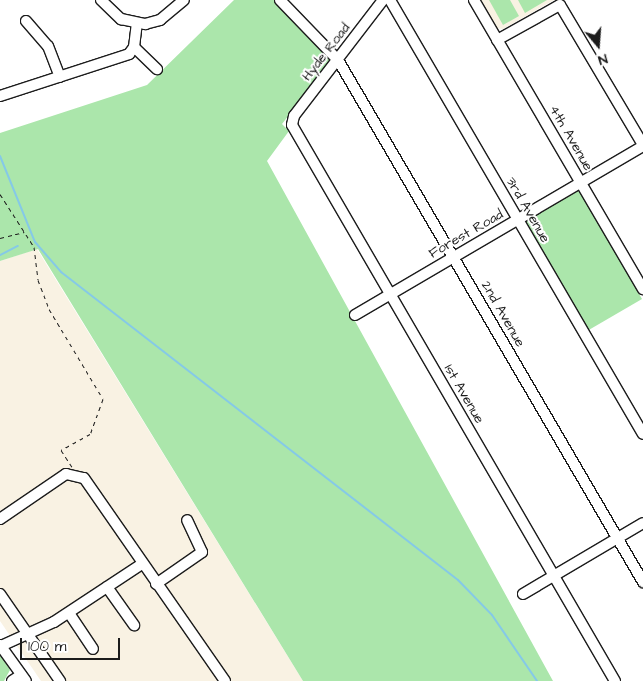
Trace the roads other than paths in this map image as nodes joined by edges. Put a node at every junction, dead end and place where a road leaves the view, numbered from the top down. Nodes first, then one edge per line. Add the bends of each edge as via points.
1 (101, 0) edge
2 (184, 0) edge
3 (280, 0) edge
4 (383, 0) edge
5 (390, 0) edge
6 (474, 0) edge
7 (26, 21) dead end
8 (137, 24) junction
9 (497, 40) junction
10 (134, 47) junction
11 (338, 60) junction
12 (157, 69) dead end
13 (60, 76) junction
14 (0, 96) edge
15 (291, 121) joint
16 (643, 146) edge
17 (581, 183) junction
18 (518, 220) junction
19 (453, 257) junction
20 (643, 289) edge
21 (390, 295) junction
22 (355, 315) dead end
23 (643, 434) edge
24 (0, 519) edge
25 (187, 520) dead end
26 (643, 522) edge
27 (617, 538) junction
28 (142, 564) junction
29 (554, 575) junction
30 (643, 582) edge
31 (156, 584) junction
32 (107, 587) junction
33 (0, 594) edge
34 (523, 594) dead end
35 (69, 613) junction
36 (134, 626) dead end
37 (29, 634) junction
38 (0, 645) edge
39 (93, 649) dead end
40 (23, 678) edge
41 (222, 680) edge
42 (12, 681) edge
43 (60, 681) edge
44 (616, 681) edge

1 - 8 street via 121,19
2 - 8 street via 160,20
3 - 11 street, 2nd Avenue
4 - 11 street, Hyde Road
5 - 18 street, 3rd Avenue
6 - 9 street, 4th Avenue
7 - 13 street via 48,46
8 - 10 street
9 - 16 street via 560,5
9 - 17 street, 4th Avenue
10 - 12 street
10 - 13 street via 124,56
11 - 15 street, Hyde Road
11 - 19 street, 2nd Avenue
13 - 14 street
15 - 21 street, 1st Avenue
16 - 17 street, Forest Road
17 - 18 street, Forest Road
17 - 20 street, 4th Avenue
18 - 19 street, Forest Road
18 - 23 street, 3rd Avenue
19 - 21 street, Forest Road
19 - 27 street, 2nd Avenue
21 - 22 street, Forest Road
21 - 29 street, 1st Avenue
24 - 28 street via 56,480 72,473 88,482
25 - 31 street via 202,552
26 - 27 street
27 - 29 street
27 - 30 street, 2nd Avenue
28 - 31 street
28 - 32 street
29 - 34 street
29 - 44 street, 1st Avenue
31 - 41 street
32 - 35 street
32 - 36 street
33 - 37 street
35 - 37 street
35 - 39 street
37 - 38 street
37 - 43 street
38 - 40 street
40 - 42 street

